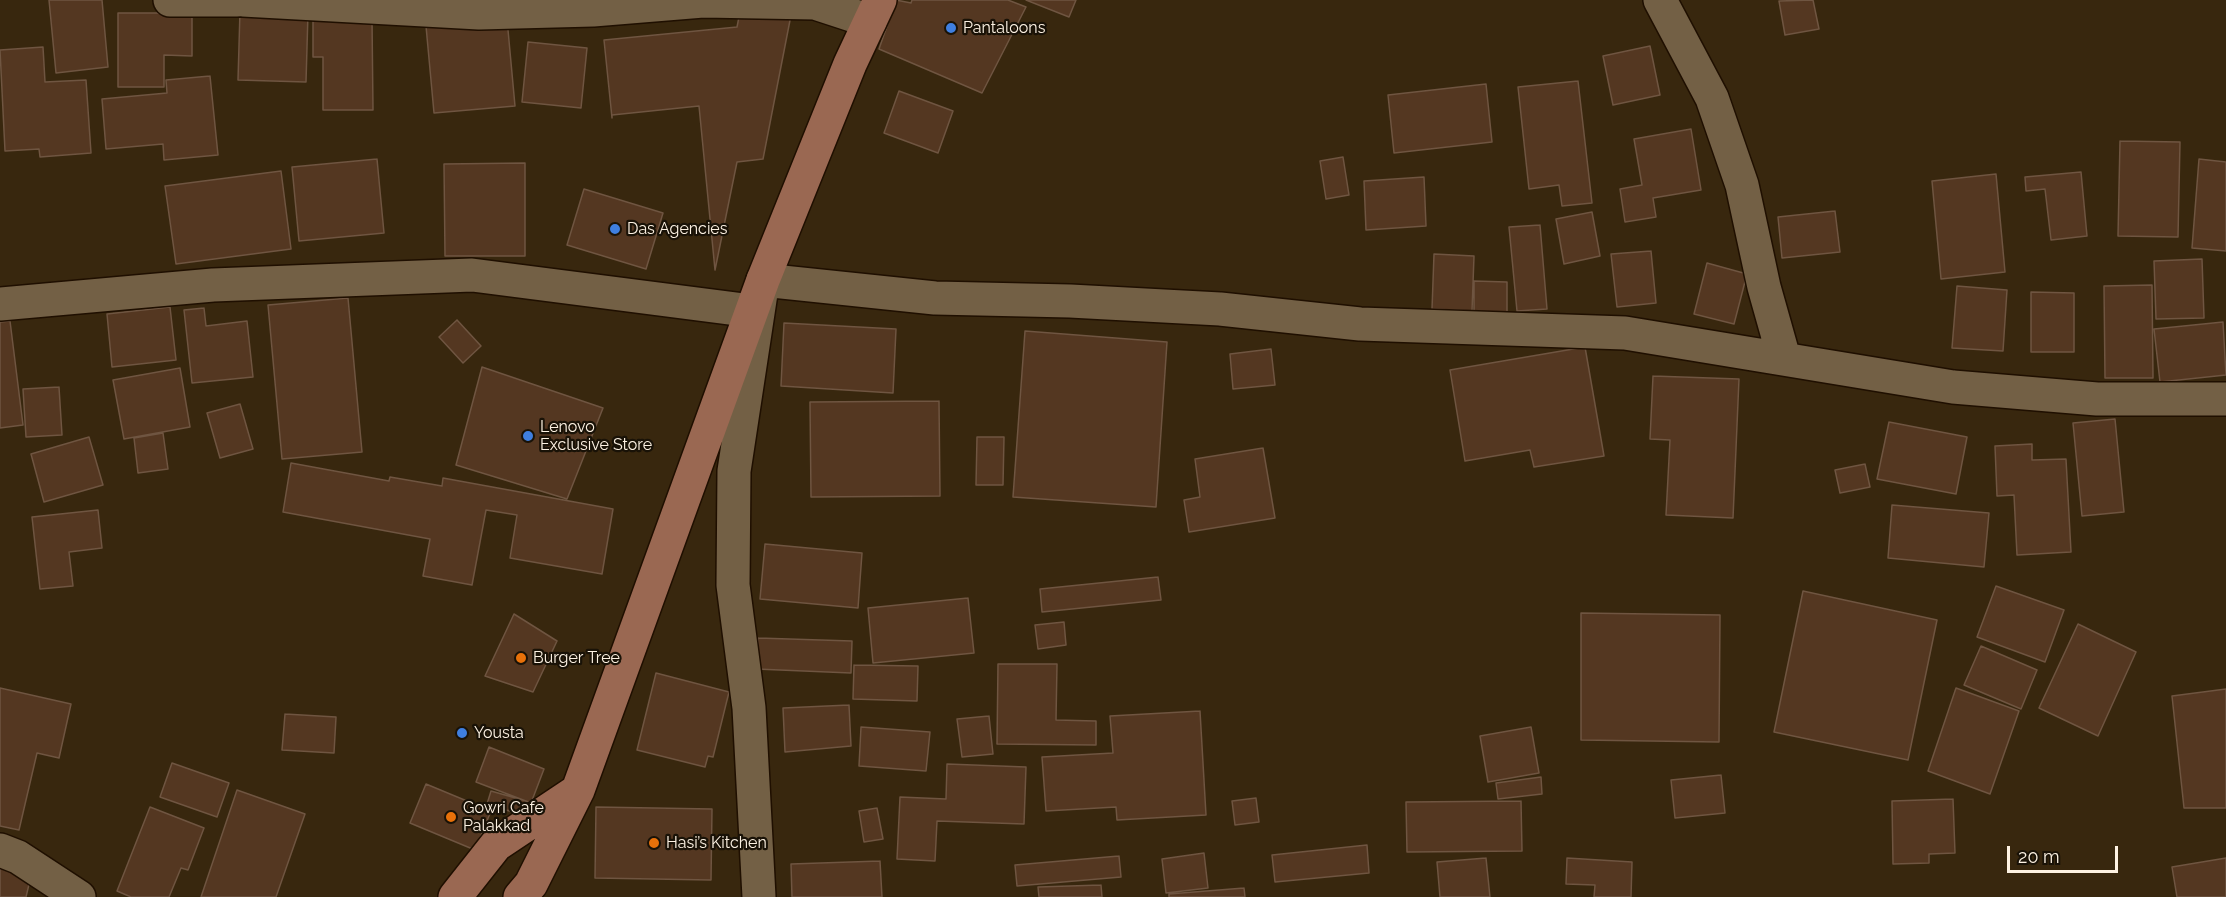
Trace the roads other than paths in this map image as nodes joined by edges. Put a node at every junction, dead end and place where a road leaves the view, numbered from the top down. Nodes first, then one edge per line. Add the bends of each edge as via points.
1 (170, 0) edge
2 (237, 0) edge
3 (243, 0) edge
4 (1660, 0) edge
5 (875, 10) edge
6 (764, 280) junction
7 (0, 304) edge
8 (752, 311) junction
9 (1784, 358) junction
10 (2226, 399) edge
11 (578, 790) junction
12 (0, 850) edge
13 (79, 897) edge
14 (455, 897) edge
15 (520, 897) edge
16 (759, 897) edge

1 - 2 street
3 - 5 street via 479,13 593,10 703,1 815,3
4 - 9 street via 1712,98 1742,185
5 - 6 main road
6 - 8 main road
6 - 9 street via 935,297 1220,309 1360,324 1625,333
6 - 16 street via 734,471 733,573 750,708
7 - 8 street via 213,285 472,275
8 - 11 main road
9 - 10 street via 1953,387 2097,399
11 - 14 main road via 496,845
11 - 15 main road via 531,884
12 - 13 street

